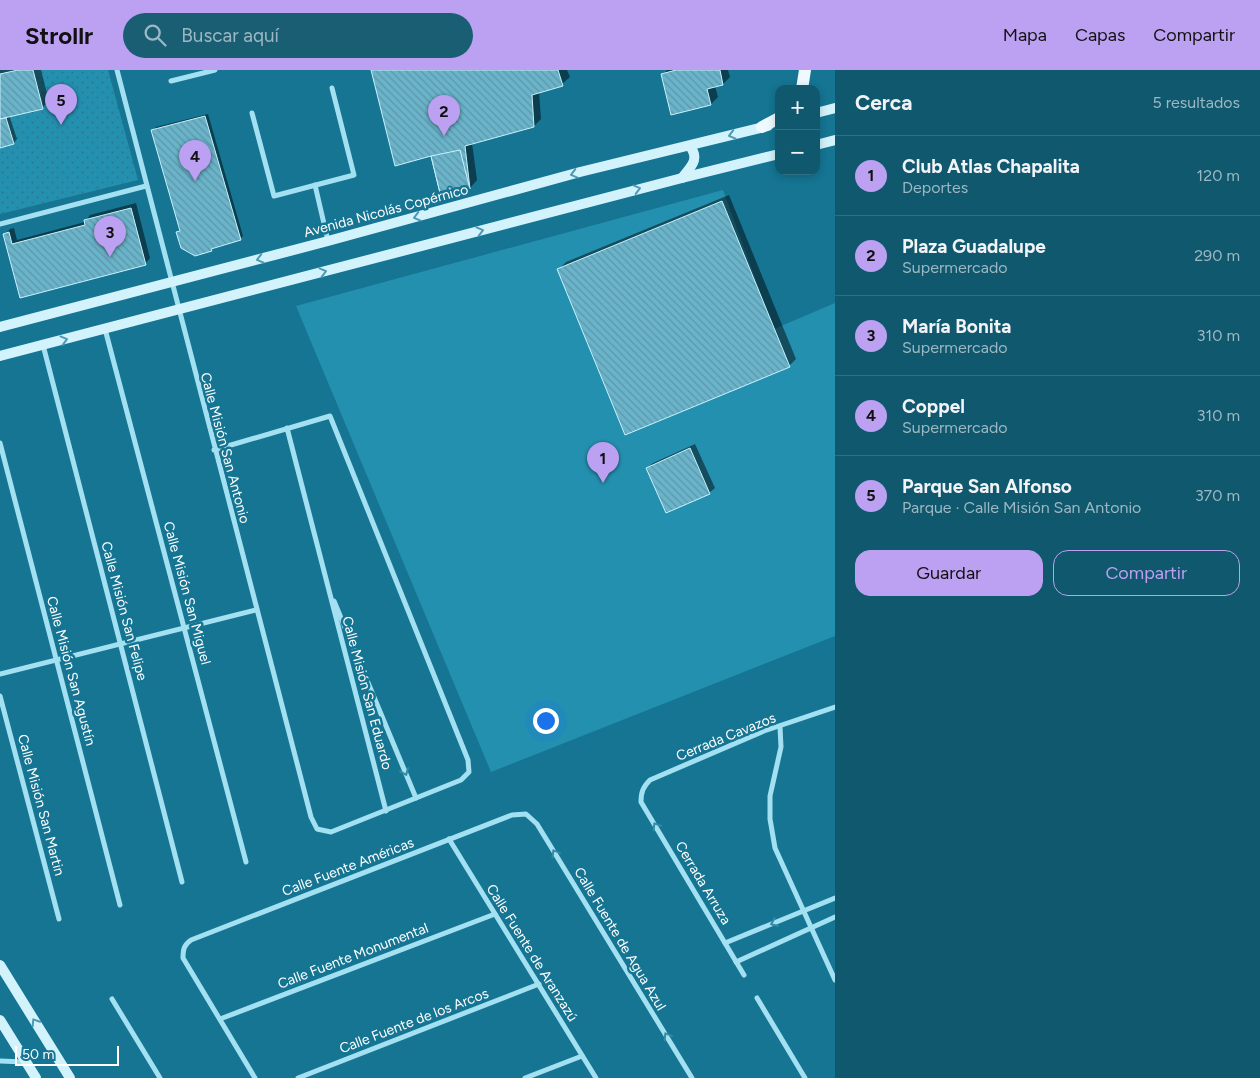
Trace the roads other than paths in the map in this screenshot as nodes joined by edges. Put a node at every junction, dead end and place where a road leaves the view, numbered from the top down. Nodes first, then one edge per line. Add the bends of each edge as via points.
1 (117, 70) edge
2 (215, 70) edge
3 (805, 70) edge
4 (208, 71) edge
5 (172, 81) dead end
6 (803, 85) edge
7 (332, 88) dead end
8 (835, 108) edge
9 (820, 112) edge
10 (252, 113) dead end
11 (775, 120) edge
12 (775, 124) edge
13 (762, 127) junction
14 (835, 140) edge
15 (820, 144) edge
16 (690, 146) junction
17 (775, 155) edge
18 (682, 178) junction
19 (315, 185) junction
20 (146, 186) junction
21 (0, 224) edge
22 (328, 241) junction
23 (171, 283) junction
24 (178, 310) junction
25 (0, 327) edge
26 (106, 329) junction
27 (43, 345) junction
28 (0, 356) edge
29 (287, 428) junction
30 (0, 443) edge
31 (214, 450) junction
32 (327, 582) junction
33 (256, 610) junction
34 (185, 628) junction
35 (121, 644) junction
36 (57, 660) junction
37 (0, 674) edge
38 (0, 696) edge
39 (835, 707) edge
40 (780, 727) junction
41 (416, 798) junction
42 (642, 802) joint
43 (386, 810) junction
44 (526, 814) joint
45 (449, 839) junction
46 (246, 862) dead end
47 (182, 882) dead end
48 (835, 898) edge
49 (120, 905) dead end
50 (803, 910) junction
51 (495, 914) junction
52 (835, 917) edge
53 (60, 919) dead end
54 (811, 928) junction
55 (725, 943) junction
56 (736, 962) junction
57 (0, 965) edge
58 (744, 975) dead end
59 (835, 980) edge
60 (538, 984) junction
61 (757, 998) dead end
62 (112, 999) dead end
63 (220, 1019) junction
64 (0, 1020) edge
65 (582, 1056) junction
66 (0, 1061) edge
67 (26, 1062) junction
68 (36, 1078) edge
69 (70, 1078) edge
70 (160, 1078) edge
71 (255, 1078) edge
72 (298, 1078) edge
73 (525, 1078) edge
74 (596, 1078) edge
75 (692, 1078) edge
76 (806, 1078) edge

1 - 20 street, Calle Misión San Antonio
2 - 4 street
3 - 6 main road
4 - 5 street
7 - 19 street via 354,175
8 - 9 street
10 - 19 street via 274,196
11 - 13 main road
12 - 13 street, Avenida Nicolás Copérnico
13 -> 16 street, Avenida Nicolás Copérnico
14 - 15 street
16 - 18 street via 695,160
16 -> 22 street, Avenida Nicolás Copérnico via 580,172
17 - 18 street
24 -> 18 street
19 - 22 street
20 - 21 street
20 - 23 street, Calle Misión San Antonio
22 -> 23 street, Avenida Nicolás Copérnico
23 - 24 street, Calle Misión San Antonio
23 - 25 street, Avenida Nicolás Copérnico
24 - 26 street
24 - 31 street, Calle Misión San Antonio
27 -> 26 street
26 - 34 street, Calle Misión San Miguel
27 - 28 street
27 - 35 street, Calle Misión San Felipe
29 - 31 street
29 - 32 street, Calle Misión San Eduardo
29 - 41 street via 330,416 468,760 469,772 461,780
30 - 36 street, Calle Misión San Agustín
31 - 33 street, Calle Misión San Antonio
32 -> 41 street, Calle Misión San Eduardo
32 - 43 street, Calle Misión San Eduardo
33 - 34 street
33 - 43 street, Calle Misión San Antonio via 311,817 317,829 331,832
34 - 35 street
34 - 46 street, Calle Misión San Miguel
35 - 36 street
35 - 47 street, Calle Misión San Felipe
36 - 37 street
36 - 49 street, Calle Misión San Agustín
38 - 53 street, Calle Misión San Martin
39 - 40 street, Cerrada Cavazos
40 - 42 street, Cerrada Cavazos via 650,780 644,785
40 - 50 street via 781,747 770,796 770,819 775,848
41 - 43 street
55 -> 42 street, Cerrada Arruza
44 - 45 street, Calle Fuente Américas via 512,815
75 -> 44 street, Calle Fuente de Agua Azul via 537,824
45 - 51 street, Calle Fuente de Aranzazú
45 - 63 street, Calle Fuente Américas via 191,940 183,950 183,958
48 - 50 street
50 - 54 street
50 -> 55 street
51 - 60 street, Calle Fuente de Aranzazú
51 - 63 street, Calle Fuente Monumental
52 - 54 street
54 - 56 street
54 - 59 street
55 - 56 street, Cerrada Arruza
56 - 58 street, Cerrada Arruza
69 -> 57 street
60 - 65 street, Calle Fuente de Aranzazú
60 - 72 street, Calle Fuente de los Arcos
61 - 76 street
62 - 70 street
63 - 71 street
64 - 67 street
65 - 73 street
65 - 74 street, Calle Fuente de Aranzazú
66 - 67 street
67 - 68 street

